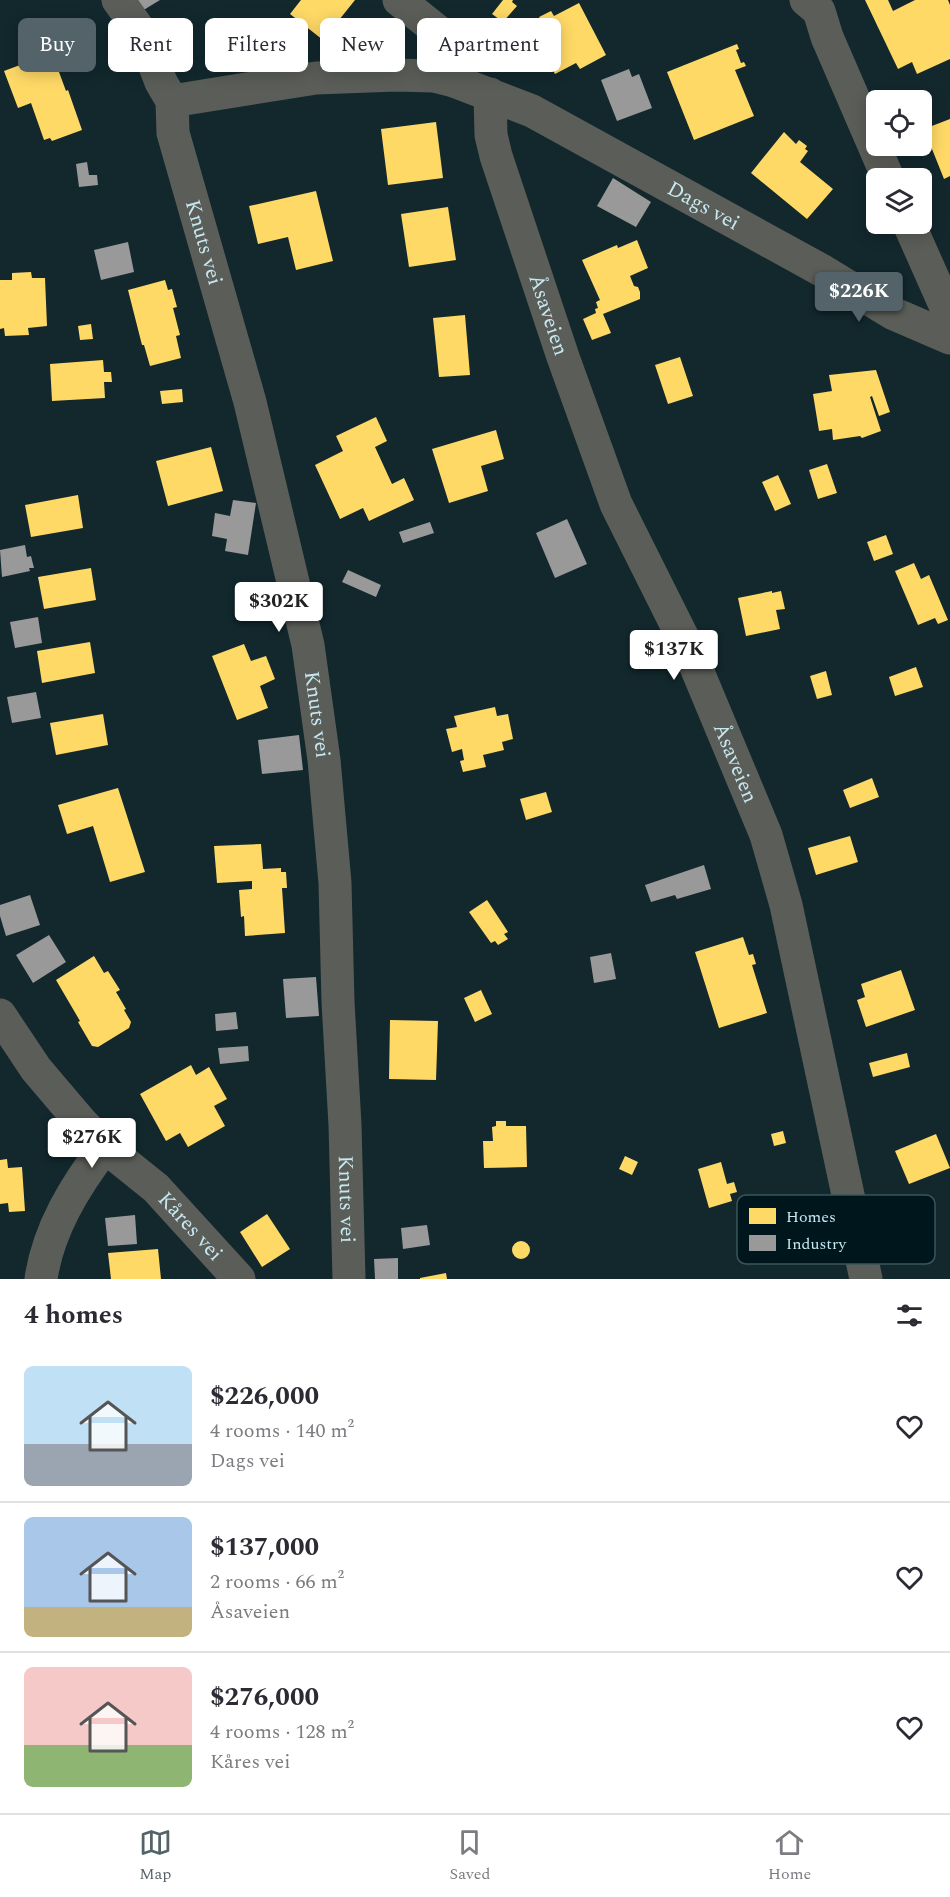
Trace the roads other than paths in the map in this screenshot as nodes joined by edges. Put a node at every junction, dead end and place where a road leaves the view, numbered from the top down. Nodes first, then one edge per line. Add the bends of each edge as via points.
1 (118, 0) edge
2 (399, 0) edge
3 (806, 0) edge
4 (454, 81) junction
5 (490, 94) junction
6 (172, 101) junction
7 (884, 168) edge
8 (913, 234) edge
9 (950, 328) edge
10 (950, 338) edge
11 (0, 1016) edge
12 (105, 1147) junction
13 (848, 1195) edge
14 (863, 1264) edge
15 (41, 1279) edge
16 (239, 1279) edge
17 (349, 1279) edge
18 (866, 1279) edge

1 - 6 street, Knuts vei via 143,35
2 - 4 street via 455,45
3 - 7 street via 819,11
4 - 5 street, Dags vei
4 - 6 street, Dags vei via 396,75 316,78
5 - 10 street, Dags vei via 532,111 892,313
5 - 13 street, Åsaveien via 496,156 616,504 688,648 766,835 789,917
6 - 17 street, Knuts vei via 173,133 250,402 308,645 336,883
8 - 9 street via 945,305
11 - 12 street, Kåres vei via 36,1069
12 - 15 street via 61,1215
12 - 16 street, Kåres vei via 156,1188
14 - 18 street, Åsaveien

